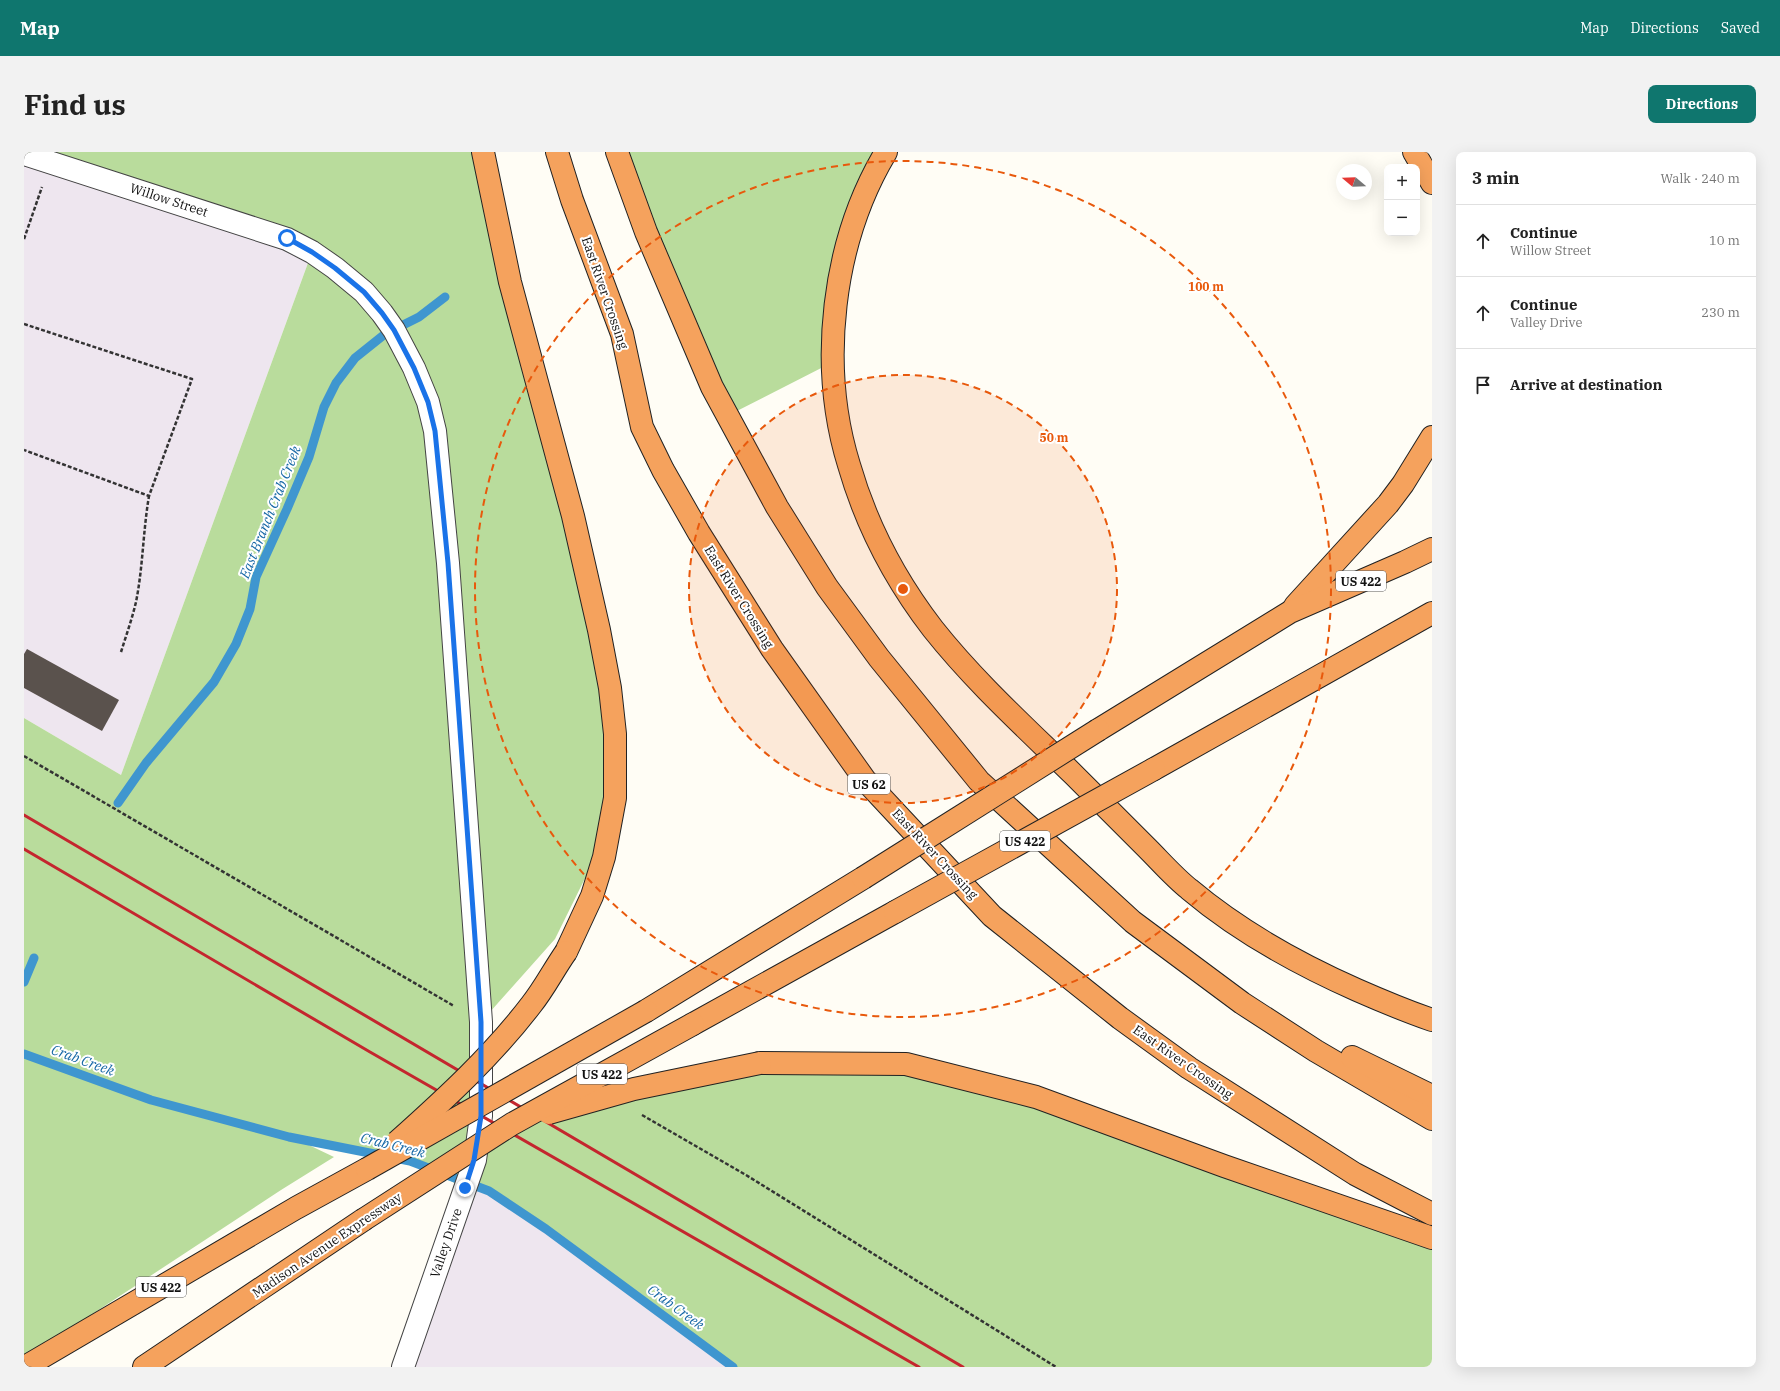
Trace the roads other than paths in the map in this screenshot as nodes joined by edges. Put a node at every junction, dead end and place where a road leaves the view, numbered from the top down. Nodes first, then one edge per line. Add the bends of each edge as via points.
1 (483, 152) edge
2 (557, 152) edge
3 (617, 152) edge
4 (886, 152) edge
5 (1414, 152) edge
6 (24, 154) edge
7 (1432, 183) edge
8 (312, 252) joint
9 (1432, 437) edge
10 (1432, 549) edge
11 (1290, 612) junction
12 (1432, 613) edge
13 (1432, 625) edge
14 (1385, 638) junction
15 (1242, 1003) junction
16 (1432, 1020) edge
17 (1432, 1096) edge
18 (1432, 1119) edge
19 (512, 1124) junction
20 (367, 1169) junction
21 (1432, 1214) edge
22 (1432, 1238) edge
23 (25, 1367) edge
24 (144, 1367) edge
25 (403, 1367) edge

1 - 20 highway, bridge via 510,282 573,516 599,630 615,734 615,798 604,858 592,896 566,952 532,1004 460,1085
2 - 21 highway, East River Crossing / US 62 via 572,200 622,334 642,427 663,470 699,533 772,649 865,780 992,916 1120,1018 1189,1068 1355,1174
3 - 15 highway via 646,232 712,387 777,507 827,587 879,658 979,781 1133,922
4 - 16 highway via 875,170 856,217 844,256 836,304 833,362 838,420 848,463 864,509 897,576 932,628 968,670 1186,887 1229,921 1314,971 1407,1012
5 - 7 highway
6 - 8 street, Willow Street via 287,238
8 - 25 street, Valley Drive via 364,292 394,330 414,368 428,402 435,431 448,563 481,1022 481,1116 474,1160
9 - 11 highway via 1388,504
10 - 11 highway, US 422
11 - 20 highway, US 422, bridge via 646,1011
12 - 14 highway, US 422
13 - 14 highway
14 - 19 highway, US 422, bridge via 1154,769
15 - 17 highway
15 - 18 highway via 1316,1051
19 - 22 highway, bridge via 634,1089 760,1063 906,1064 1036,1097
19 - 24 highway, Madison Avenue Expressway / US 422, bridge
20 - 23 highway, US 422

